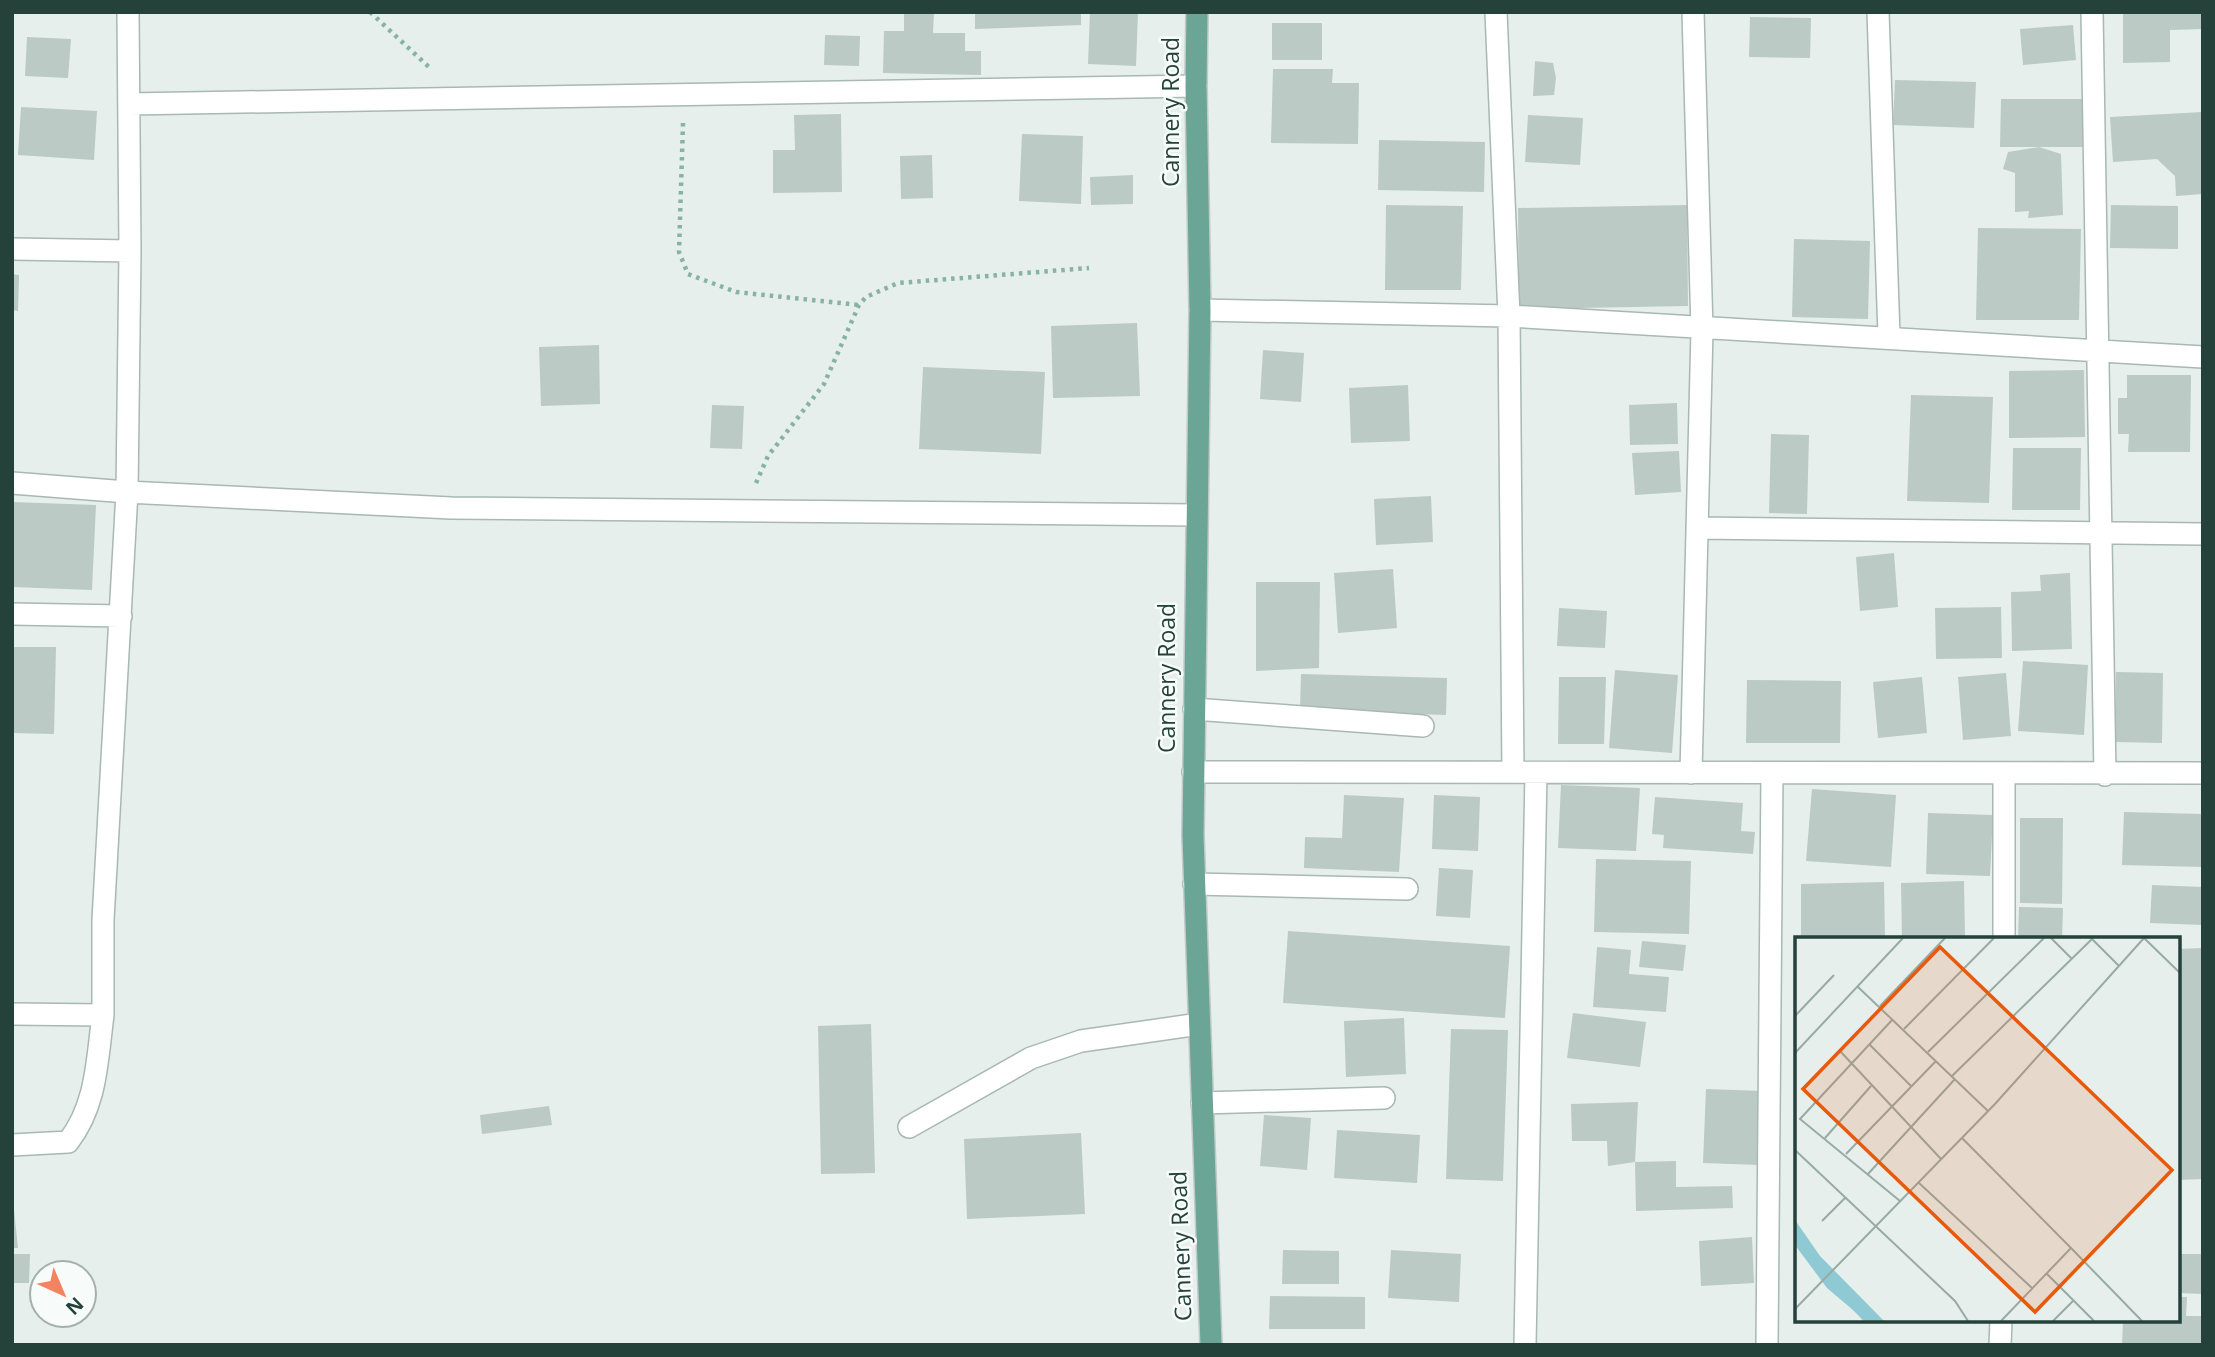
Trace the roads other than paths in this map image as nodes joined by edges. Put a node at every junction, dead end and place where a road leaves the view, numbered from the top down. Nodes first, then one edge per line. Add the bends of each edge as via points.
1 (128, 12) edge
2 (1198, 12) edge
3 (1496, 12) edge
4 (1693, 12) edge
5 (1878, 12) edge
6 (2092, 12) edge
7 (1196, 86) junction
8 (129, 104) junction
9 (12, 248) edge
10 (130, 251) junction
11 (1200, 310) junction
12 (1509, 316) junction
13 (1702, 330) junction
14 (1889, 336) junction
15 (2098, 349) junction
16 (2203, 357) edge
17 (12, 484) edge
18 (127, 492) junction
19 (1195, 515) junction
20 (1697, 528) junction
21 (2103, 532) junction
22 (2203, 534) edge
23 (12, 614) edge
24 (121, 616) junction
25 (1194, 709) junction
26 (1423, 726) dead end
27 (1193, 772) junction
28 (1513, 772) junction
29 (1536, 773) junction
30 (1690, 774) junction
31 (1772, 774) junction
32 (2203, 774) edge
33 (2004, 775) junction
34 (2105, 775) junction
35 (1194, 884) junction
36 (1407, 889) dead end
37 (2004, 937) edge
38 (12, 1014) edge
39 (103, 1015) junction
40 (1199, 1024) junction
41 (1384, 1098) dead end
42 (1202, 1103) junction
43 (909, 1127) dead end
44 (12, 1145) edge
45 (2001, 1322) edge
46 (1211, 1345) edge
47 (1525, 1345) edge
48 (1767, 1345) edge
49 (2000, 1345) edge

1 - 8 street
2 - 7 main road, Cannery Road
3 - 12 street
4 - 13 street
5 - 14 street
6 - 15 street
7 - 8 street
7 - 11 main road, Cannery Road
8 - 10 street
9 - 10 street
10 - 18 street
11 - 12 street
11 - 19 main road, Cannery Road
12 - 13 street
12 - 28 street
13 - 14 street
13 - 20 street
14 - 15 street
15 - 16 street
15 - 21 street
17 - 18 street
18 - 19 street via 451,508
18 - 24 street
19 - 25 main road, Cannery Road
20 - 21 street
20 - 30 street
21 - 22 street
21 - 34 street
23 - 24 street
24 - 39 street via 103,920
25 - 26 street
25 - 27 main road, Cannery Road
27 - 28 street
27 - 35 main road, Cannery Road
28 - 29 street
29 - 30 street
29 - 47 street
30 - 31 street
31 - 33 street
31 - 48 street
32 - 34 street
33 - 34 street
33 - 37 street
35 - 36 street
35 - 40 main road, Cannery Road
38 - 39 street
39 - 44 street via 91,1102 82,1124 68,1142
40 - 42 main road, Cannery Road
40 - 43 street via 1082,1041 1031,1058
41 - 42 street
42 - 46 main road, Cannery Road
45 - 49 street

